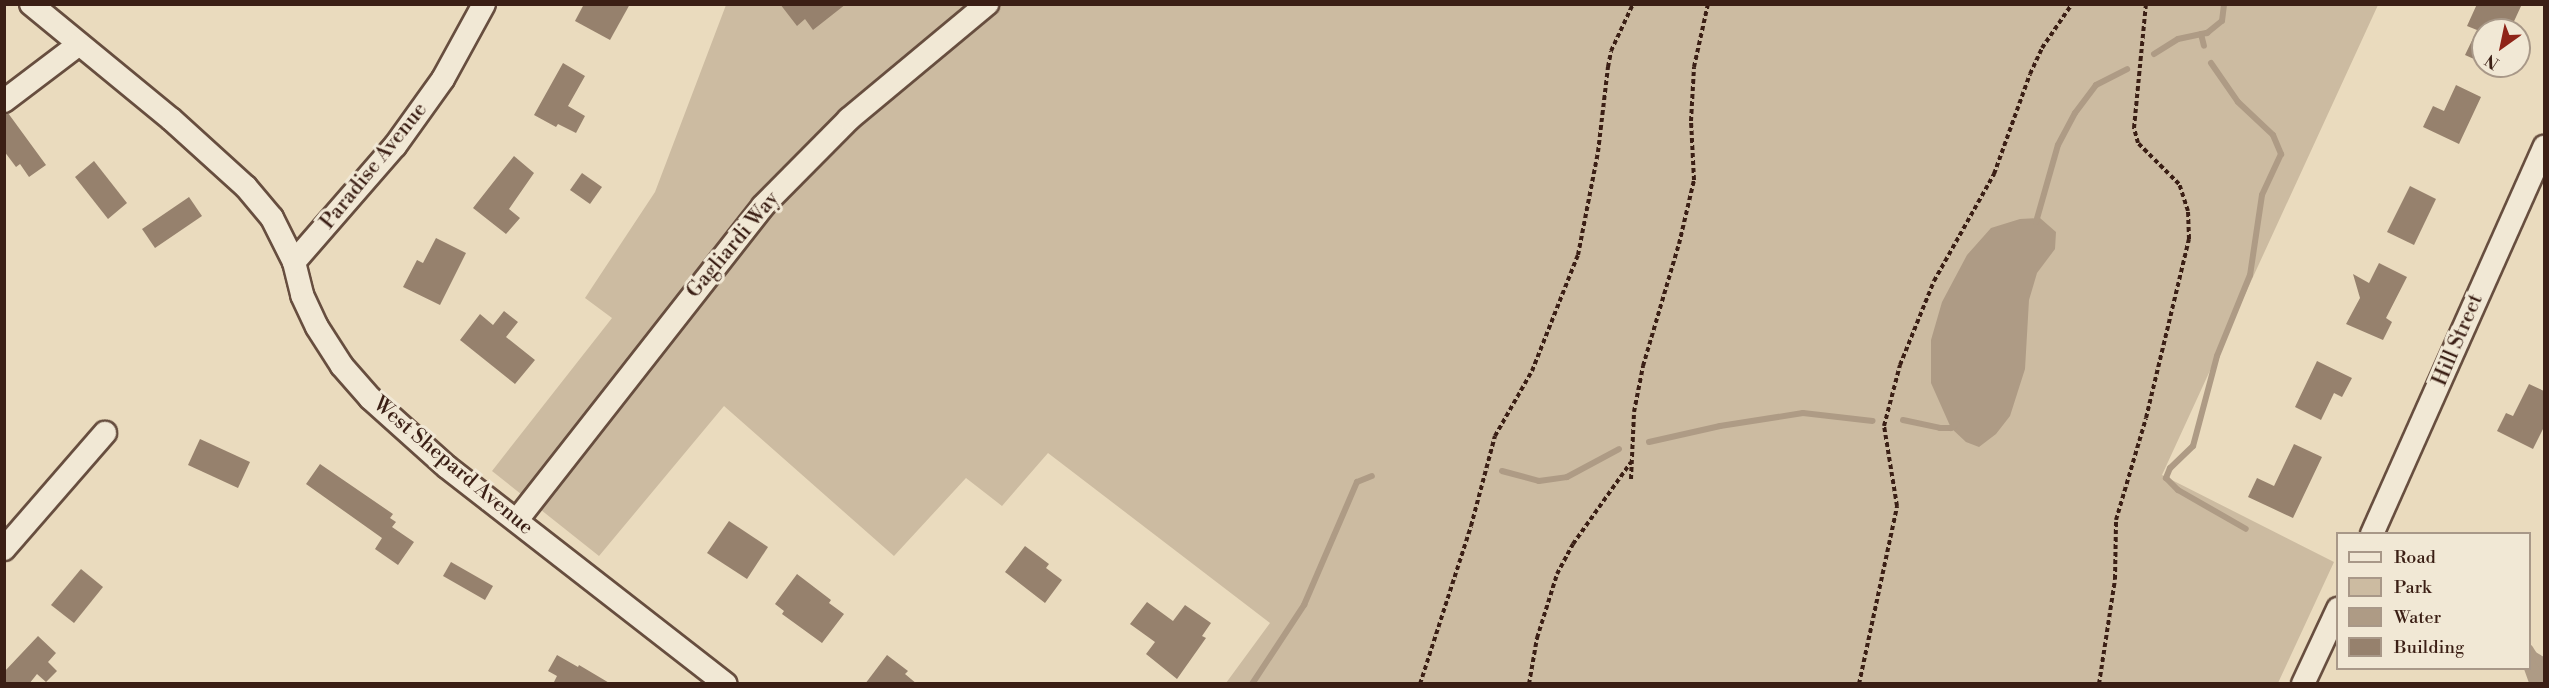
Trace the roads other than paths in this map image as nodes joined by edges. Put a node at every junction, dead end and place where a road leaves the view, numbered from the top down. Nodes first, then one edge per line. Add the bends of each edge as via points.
1 (31, 4) edge
2 (484, 4) edge
3 (987, 4) edge
4 (80, 44) junction
5 (4, 101) edge
6 (2544, 147) edge
7 (294, 262) junction
8 (105, 433) dead end
9 (517, 520) junction
10 (2373, 532) edge
11 (4, 549) edge
12 (2336, 611) edge
13 (726, 684) edge
14 (2303, 684) edge

1 - 4 street, West Shepard Avenue
2 - 7 street, Paradise Avenue via 443,79 395,146
3 - 9 street, Gagliardi Way via 849,118 762,206
4 - 5 street
4 - 7 street, West Shepard Avenue via 180,126 246,187 272,218
6 - 10 street, Hill Street
7 - 9 street, West Shepard Avenue via 307,306 342,366 404,430
8 - 11 street
9 - 13 street, West Shepard Avenue
12 - 14 street

